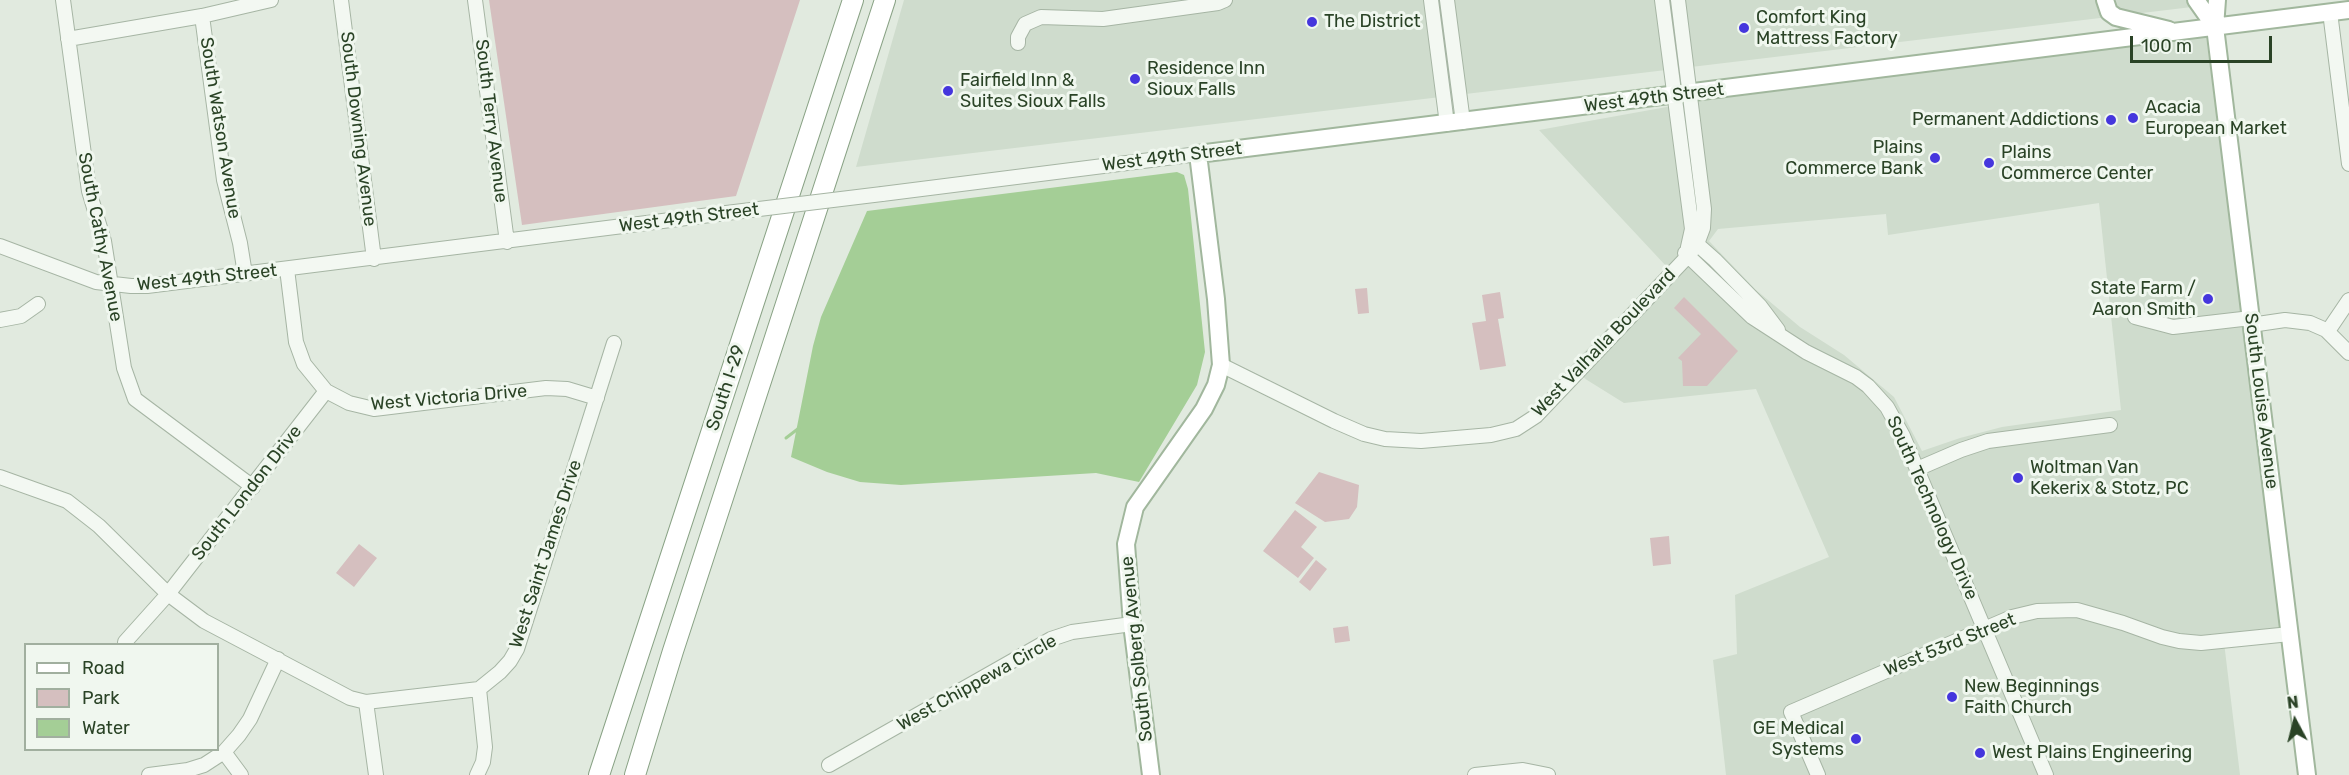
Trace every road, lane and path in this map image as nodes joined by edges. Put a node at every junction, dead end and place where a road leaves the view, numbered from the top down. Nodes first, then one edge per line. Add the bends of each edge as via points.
1 (63, 0) edge
2 (271, 0) edge
3 (341, 0) edge
4 (475, 0) edge
5 (853, 0) edge
6 (885, 0) edge
7 (1225, 0) edge
8 (1431, 0) edge
9 (1447, 0) edge
10 (1662, 0) edge
11 (1678, 0) edge
12 (2105, 0) edge
13 (2196, 0) edge
14 (2217, 0) edge
15 (2349, 10) edge
16 (2330, 12) junction
17 (202, 16) junction
18 (2215, 27) junction
19 (2176, 32) junction
20 (68, 39) junction
21 (1018, 43) dead end
22 (1682, 94) junction
23 (1455, 123) junction
24 (1198, 154) junction
25 (2349, 164) edge
26 (507, 242) junction
27 (0, 246) edge
28 (1688, 252) junction
29 (374, 259) junction
30 (287, 269) junction
31 (245, 274) junction
32 (110, 285) junction
33 (2349, 300) edge
34 (38, 304) dead end
35 (2135, 317) dead end
36 (0, 320) edge
37 (2251, 321) junction
38 (2328, 331) junction
39 (614, 343) dead end
40 (2349, 353) edge
41 (1221, 365) junction
42 (326, 391) junction
43 (597, 399) junction
44 (2110, 425) dead end
45 (1917, 469) junction
46 (0, 477) edge
47 (253, 487) junction
48 (168, 594) junction
49 (1132, 624) junction
50 (1985, 628) junction
51 (2290, 634) junction
52 (125, 642) dead end
53 (278, 659) junction
54 (479, 689) junction
55 (366, 702) junction
56 (224, 752) junction
57 (830, 765) dead end
58 (149, 775) edge
59 (241, 775) edge
60 (376, 775) edge
61 (477, 775) edge
62 (599, 775) edge
63 (635, 775) edge
64 (1151, 775) edge
65 (1475, 775) edge
66 (1548, 775) edge
67 (1818, 775) edge
68 (2046, 775) edge
69 (2307, 775) edge

1 - 20 street, South Cathy Avenue
2 - 17 street
3 - 29 street, South Downing Avenue
4 - 26 street, South Terry Avenue
5 - 62 highway, South I-29
6 - 63 highway, South I-29
7 - 21 street via 1103,19 1041,17 1025,24
8 - 23 street
9 - 23 street
10 - 22 street
11 - 22 street
12 - 19 main road via 2107,9 2116,17
13 - 18 main road, South Louise Avenue
14 - 18 main road, South Louise Avenue
15 - 16 main road, West 49th Street
16 - 18 main road, West 49th Street
16 - 25 street
17 - 20 street
17 - 31 street, South Watson Avenue via 224,180
18 - 19 main road, West 49th Street
18 - 37 main road, South Louise Avenue
19 - 22 main road, West 49th Street
20 - 32 street, South Cathy Avenue via 89,191 104,241
22 - 23 main road, West 49th Street
22 - 28 street, West Valhalla Boulevard via 1704,210 1703,228
23 - 24 main road, West 49th Street
24 - 26 street, West 49th Street, bridge
24 - 41 main road, South Solberg Avenue
26 - 29 street, West 49th Street
27 - 32 street, West 49th Street
28 - 41 street, West Valhalla Boulevard via 1545,408 1526,424 1503,433 1421,441 1384,440 1334,421
28 - 45 street, South Technology Drive via 1752,317 1806,352 1856,377 1873,391 1894,419
29 - 30 street, West 49th Street
30 - 31 street, West 49th Street
30 - 42 street, West Victoria Drive via 296,342 304,364
31 - 32 street, West 49th Street via 147,286
32 - 47 street, South Cathy Avenue via 123,368 135,399
33 - 38 street
34 - 36 street via 21,316
35 - 37 street via 2173,327
37 - 38 street via 2296,321
37 - 51 main road, South Louise Avenue
38 - 40 street
39 - 43 street, West Saint James Drive
41 - 49 main road, South Solberg Avenue via 1204,409 1144,492 1132,516 1126,544
42 - 43 street, West Victoria Drive via 349,403 374,409 546,388 567,389
42 - 47 street, South London Drive
43 - 54 street, West Saint James Drive via 517,649 500,672
44 - 45 street via 1988,441
45 - 50 street, South Technology Drive
46 - 48 street via 67,501
47 - 48 street, South London Drive
48 - 52 street, South London Drive
48 - 53 street via 204,621
49 - 57 street, West Chippewa Circle via 1072,632 1051,639
49 - 64 main road, South Solberg Avenue
50 - 51 street, West 53rd Street via 2012,617 2061,609 2091,613 2179,641 2213,642
50 - 67 street, West 53rd Street via 1791,712
50 - 68 street, South Technology Drive
51 - 69 main road, South Louise Avenue
53 - 55 street via 350,698
53 - 56 street via 250,719
54 - 55 street
54 - 61 street via 485,747
55 - 60 street
56 - 58 street via 188,770
56 - 59 street
65 - 66 street via 1523,770

